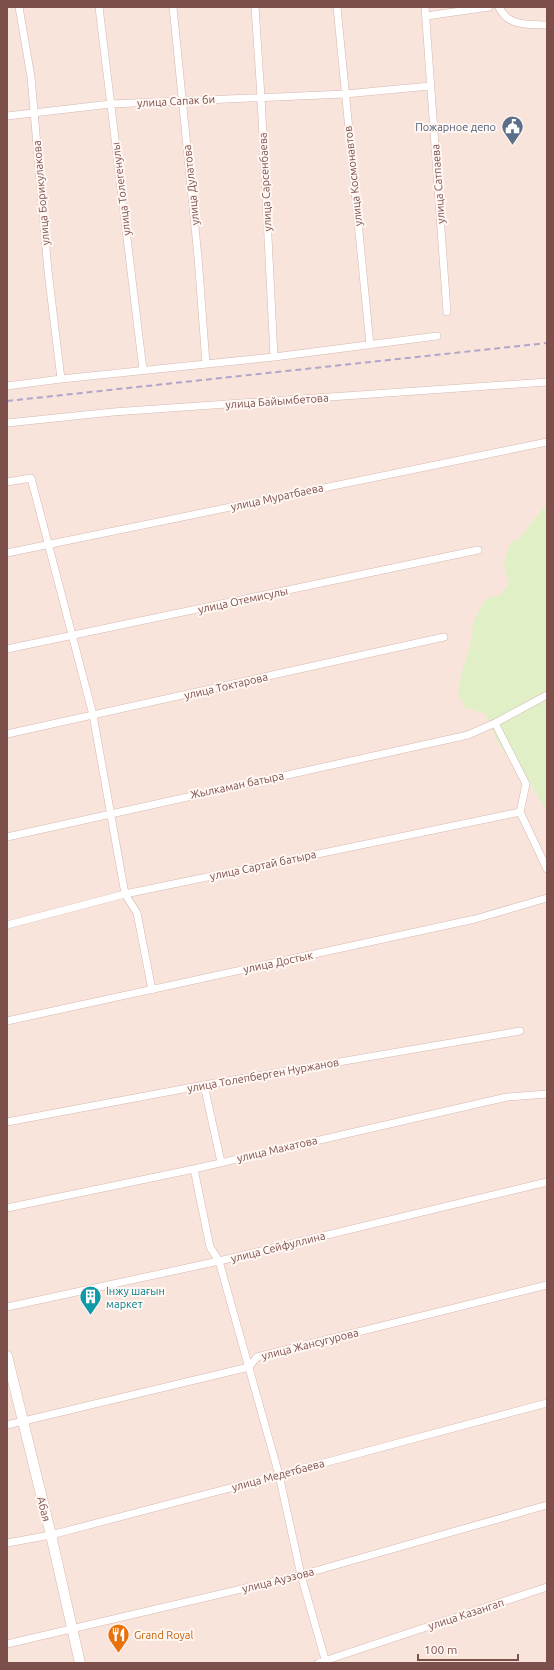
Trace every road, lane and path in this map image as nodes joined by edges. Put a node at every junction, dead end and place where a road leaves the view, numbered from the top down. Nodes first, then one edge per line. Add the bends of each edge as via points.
1 (19, 7) edge
2 (99, 7) edge
3 (173, 7) edge
4 (255, 7) edge
5 (337, 7) edge
6 (425, 7) edge
7 (489, 7) edge
8 (499, 7) edge
9 (426, 16) junction
10 (547, 25) edge
11 (430, 86) junction
12 (345, 94) junction
13 (261, 97) junction
14 (182, 100) junction
15 (111, 104) junction
16 (34, 113) junction
17 (7, 116) edge
18 (447, 312) dead end
19 (437, 336) dead end
20 (370, 345) junction
21 (274, 358) junction
22 (206, 364) junction
23 (143, 370) junction
24 (61, 379) junction
25 (547, 382) edge
26 (7, 386) edge
27 (7, 423) edge
28 (547, 442) edge
29 (7, 482) edge
30 (48, 544) junction
31 (478, 550) dead end
32 (7, 554) edge
33 (72, 636) junction
34 (444, 637) dead end
35 (7, 649) edge
36 (547, 694) edge
37 (93, 715) junction
38 (495, 724) junction
39 (7, 734) edge
40 (112, 812) junction
41 (520, 812) junction
42 (7, 837) edge
43 (547, 869) edge
44 (125, 894) junction
45 (547, 898) edge
46 (7, 925) edge
47 (152, 990) junction
48 (7, 1021) edge
49 (520, 1031) dead end
50 (204, 1085) junction
51 (547, 1094) edge
52 (7, 1122) edge
53 (221, 1162) junction
54 (194, 1169) junction
55 (547, 1182) edge
56 (7, 1208) edge
57 (219, 1261) junction
58 (547, 1285) edge
59 (7, 1307) edge
60 (7, 1356) edge
61 (249, 1367) junction
62 (547, 1402) edge
63 (23, 1422) junction
64 (7, 1426) edge
65 (279, 1475) junction
66 (547, 1505) edge
67 (51, 1535) junction
68 (7, 1543) edge
69 (301, 1575) junction
70 (547, 1587) edge
71 (72, 1630) junction
72 (7, 1644) edge
73 (326, 1662) edge
74 (80, 1663) edge
75 (318, 1663) edge

1 - 16 street, улица Борикулакова
2 - 15 street, улица Толегенулы
3 - 14 street, улица Дулатова
4 - 13 street, улица Сарсенбаева
5 - 12 street, улица Космонавтов
6 - 9 street, улица Сатпаева
7 - 9 street
8 - 10 street via 502,14 513,22
9 - 11 street, улица Сатпаева
11 - 12 street, улица Сапак би
11 - 18 street, улица Сатпаева
12 - 13 street, улица Сапак би
12 - 20 street, улица Космонавтов
13 - 14 street, улица Сапак би
13 - 21 street, улица Сарсенбаева
14 - 15 street, улица Сапак би
14 - 22 street, улица Дулатова
15 - 16 street, улица Сапак би
15 - 23 street, улица Толегенулы
16 - 17 street, улица Сапак би
16 - 24 street, улица Борикулакова via 48,271
19 - 20 street
20 - 21 street
21 - 22 street
22 - 23 street
23 - 24 street
24 - 26 street
25 - 27 street, улица Байымбетова via 113,412
28 - 30 street, улица Муратбаева
29 - 30 street via 31,478
30 - 32 street, улица Муратбаева
30 - 33 street
31 - 33 street, улица Отемисулы
33 - 35 street, улица Отемисулы
33 - 37 street
34 - 37 street, улица Токтарова
36 - 38 street, Жылкаман батыра
37 - 39 street, улица Токтарова
37 - 40 street
38 - 40 street, Жылкаман батыра via 468,735
38 - 41 street via 526,784
40 - 42 street, Жылкаман батыра
40 - 44 street
41 - 43 street
41 - 44 street, улица Сартай батыра
44 - 46 street, улица Сартай батыра
44 - 47 street via 137,913
45 - 47 street, улица Достык via 475,919
47 - 48 street, улица Достык
49 - 50 street, улица Толепберген Нуржанов
50 - 52 street, улица Толепберген Нуржанов
50 - 53 street
51 - 53 street, улица Махатова via 507,1097
53 - 54 street, улица Махатова
54 - 56 street, улица Махатова
54 - 57 street via 210,1247
55 - 57 street, улица Сейфуллина
57 - 59 street, улица Сейфуллина
57 - 61 street
58 - 61 street, улица Жансугурова via 257,1357
60 - 63 street, Абая
61 - 63 street, улица Жансугурова
61 - 65 street
62 - 65 street, улица Медетбаева
63 - 64 street, улица Жансугурова
63 - 67 street, Абая
65 - 67 street, улица Медетбаева
65 - 69 street
66 - 69 street, улица Ауэзова
67 - 68 street, улица Медетбаева
67 - 71 street, Абая
69 - 71 street, улица Ауэзова
69 - 73 street
70 - 73 street, улица Казангап
71 - 72 street, улица Ауэзова
71 - 74 street, Абая
73 - 75 street, улица Казангап

